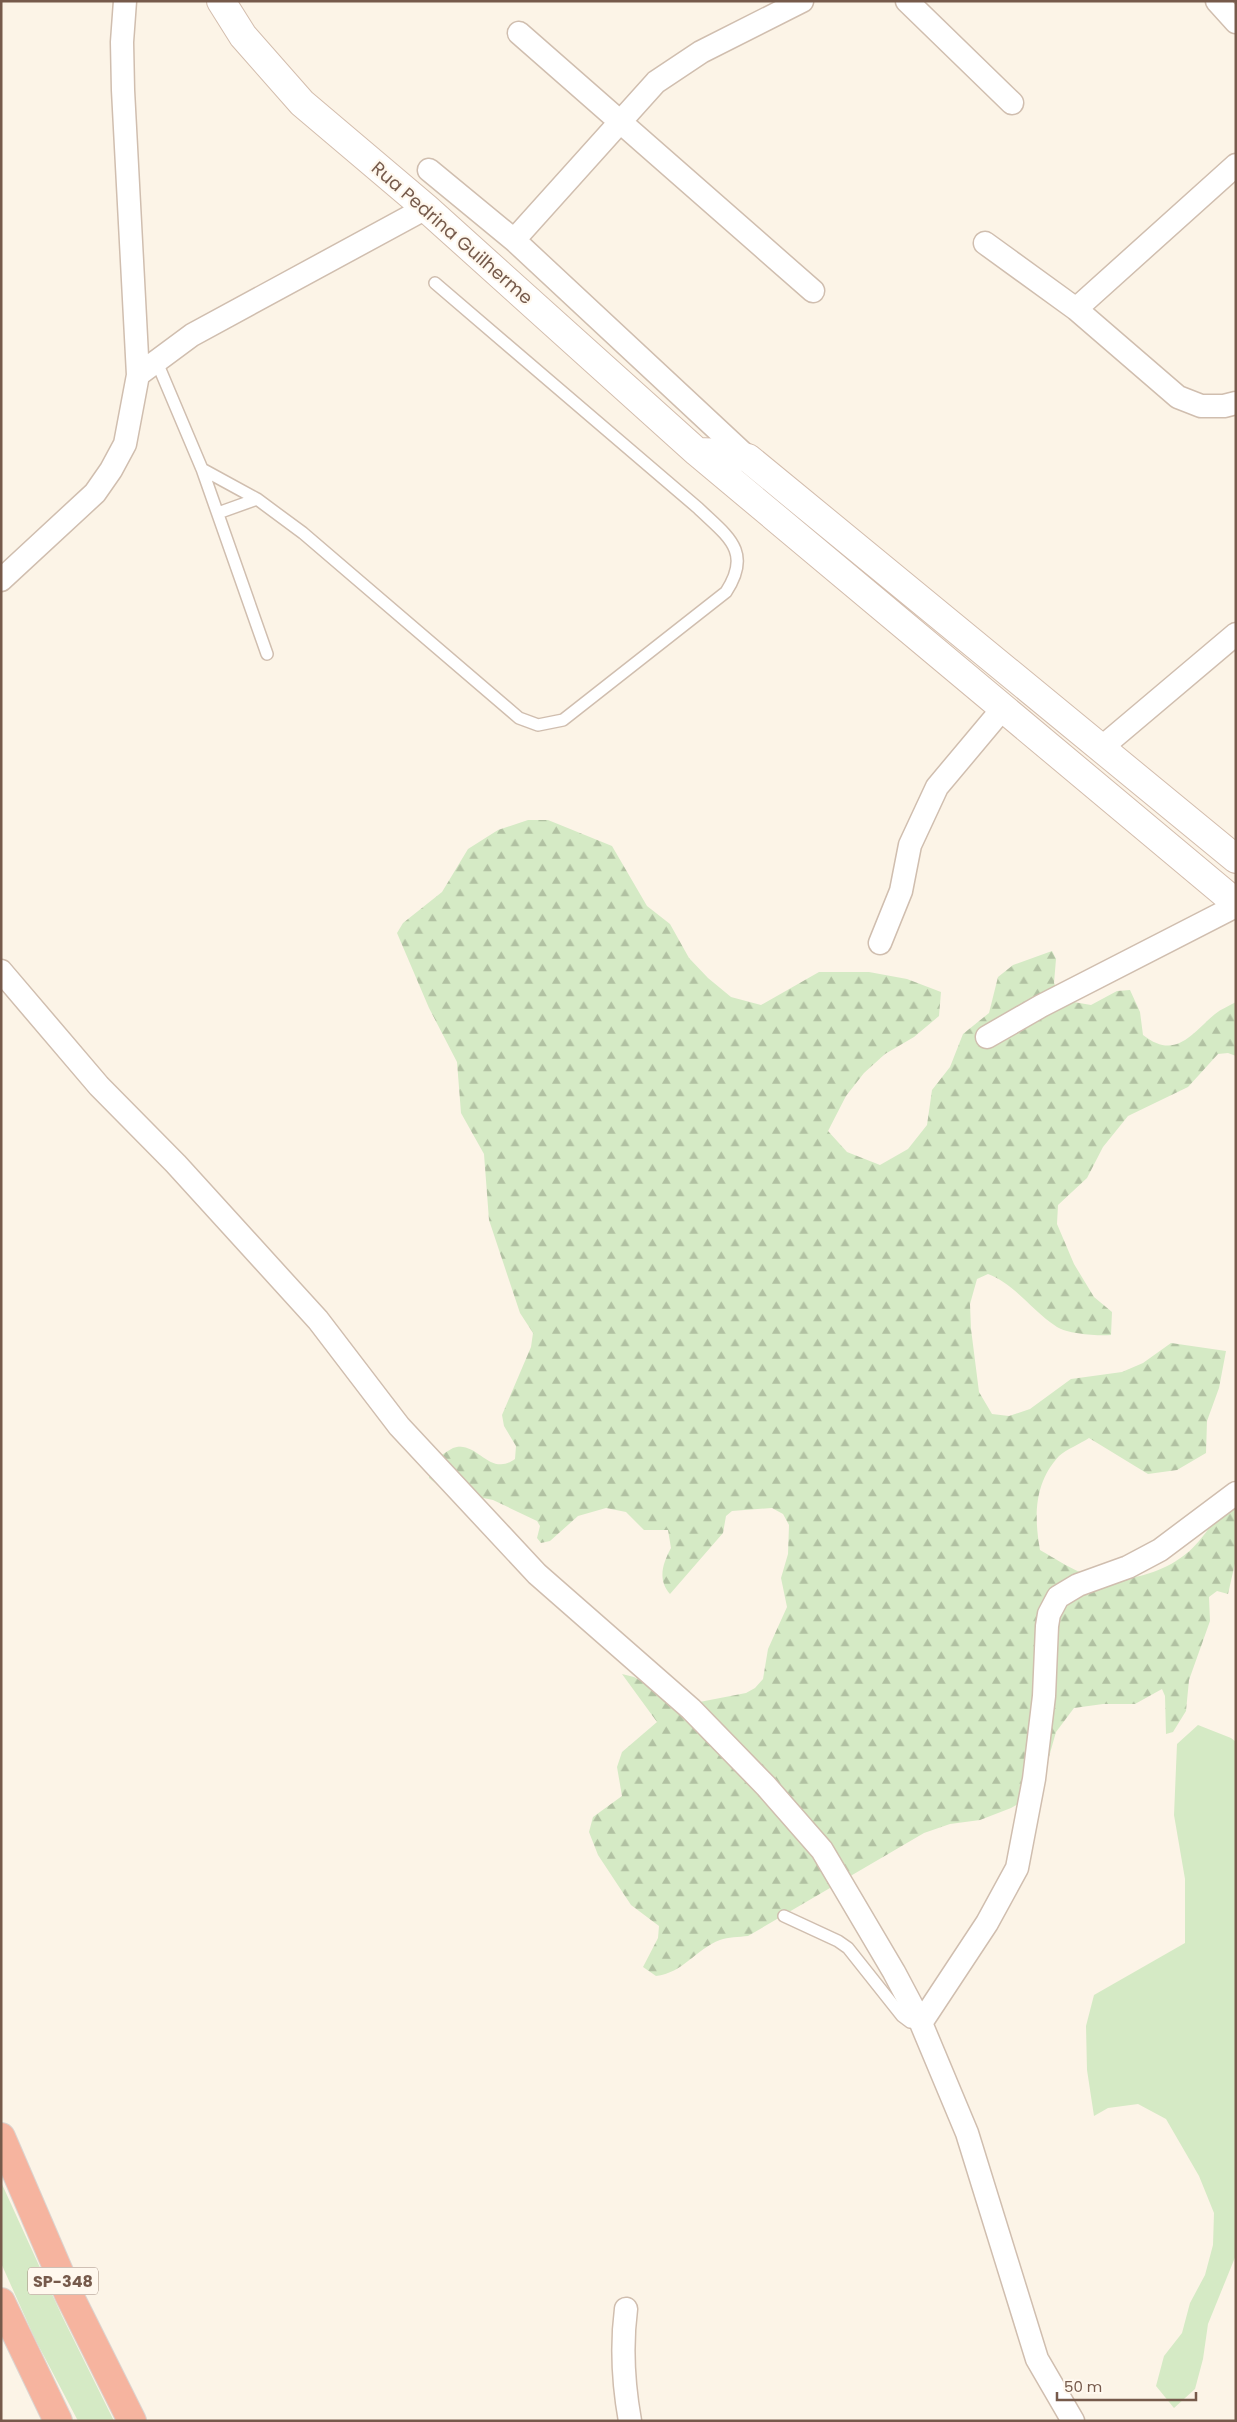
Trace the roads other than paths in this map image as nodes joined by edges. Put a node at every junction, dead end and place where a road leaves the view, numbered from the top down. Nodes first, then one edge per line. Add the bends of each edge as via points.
1 (125, 1) edge
2 (221, 1) edge
3 (802, 1) edge
4 (907, 1) edge
5 (1217, 1) edge
6 (1236, 22) edge
7 (519, 33) dead end
8 (1012, 103) dead end
9 (620, 121) junction
10 (1236, 165) edge
11 (429, 170) dead end
12 (426, 208) junction
13 (514, 240) junction
14 (985, 243) dead end
15 (435, 283) dead end
16 (813, 291) dead end
17 (1076, 309) junction
18 (156, 360) junction
19 (138, 375) junction
20 (1236, 403) edge
21 (697, 452) junction
22 (755, 464) junction
23 (202, 469) junction
24 (726, 475) junction
25 (257, 499) junction
26 (218, 514) junction
27 (1, 580) edge
28 (1236, 634) edge
29 (267, 654) dead end
30 (1004, 708) junction
31 (1101, 748) junction
32 (1236, 859) edge
33 (1236, 904) edge
34 (880, 943) dead end
35 (1, 971) edge
36 (987, 1037) dead end
37 (1236, 1493) edge
38 (784, 1916) dead end
39 (921, 2023) junction
40 (1, 2137) edge
41 (1, 2302) edge
42 (626, 2309) dead end
43 (58, 2421) edge
44 (132, 2421) edge
45 (630, 2421) edge
46 (1074, 2421) edge

1 - 19 street via 123,90
2 - 12 street, Rua Pedrina Guilherme via 243,36 302,103
3 - 9 street via 678,67 656,82
4 - 8 street
5 - 6 street
7 - 9 street
9 - 13 street
9 - 16 street
10 - 17 street
11 - 13 street
12 - 18 street via 192,335
12 - 21 street, Rua Pedrina Guilherme
13 - 22 street
14 - 17 street
15 - 25 lane via 726,535 736,550 739,564 726,592 563,720 538,725 519,718 303,533
17 - 20 street via 1178,397 1201,406
18 - 19 street
18 - 23 lane
19 - 27 street via 125,444 111,470 95,493
21 - 22 street via 727,453
21 - 24 street, Rua Pedrina Guilherme
22 - 24 street via 739,467
22 - 31 street
23 - 25 lane
23 - 26 lane
24 - 30 street, Rua Pedrina Guilherme
25 - 26 lane
26 - 29 lane
28 - 31 street
30 - 33 street, Rua Pedrina Guilherme
30 - 34 street via 937,787 910,845 901,891
31 - 32 street
33 - 36 street
35 - 39 street via 99,1086 176,1164 305,1305 399,1426 537,1574 691,1709 766,1786 822,1850 890,1963
37 - 39 street via 1160,1550 1128,1567 1078,1585 1058,1597 1047,1626 1044,1696 1034,1780 1017,1868 987,1923
38 - 39 lane via 848,1948 902,2016 910,2022
39 - 46 street via 967,2133 1037,2359
40 - 44 highway, SP-348 via 69,2295
41 - 43 highway
42 - 45 street via 622,2338 623,2382

